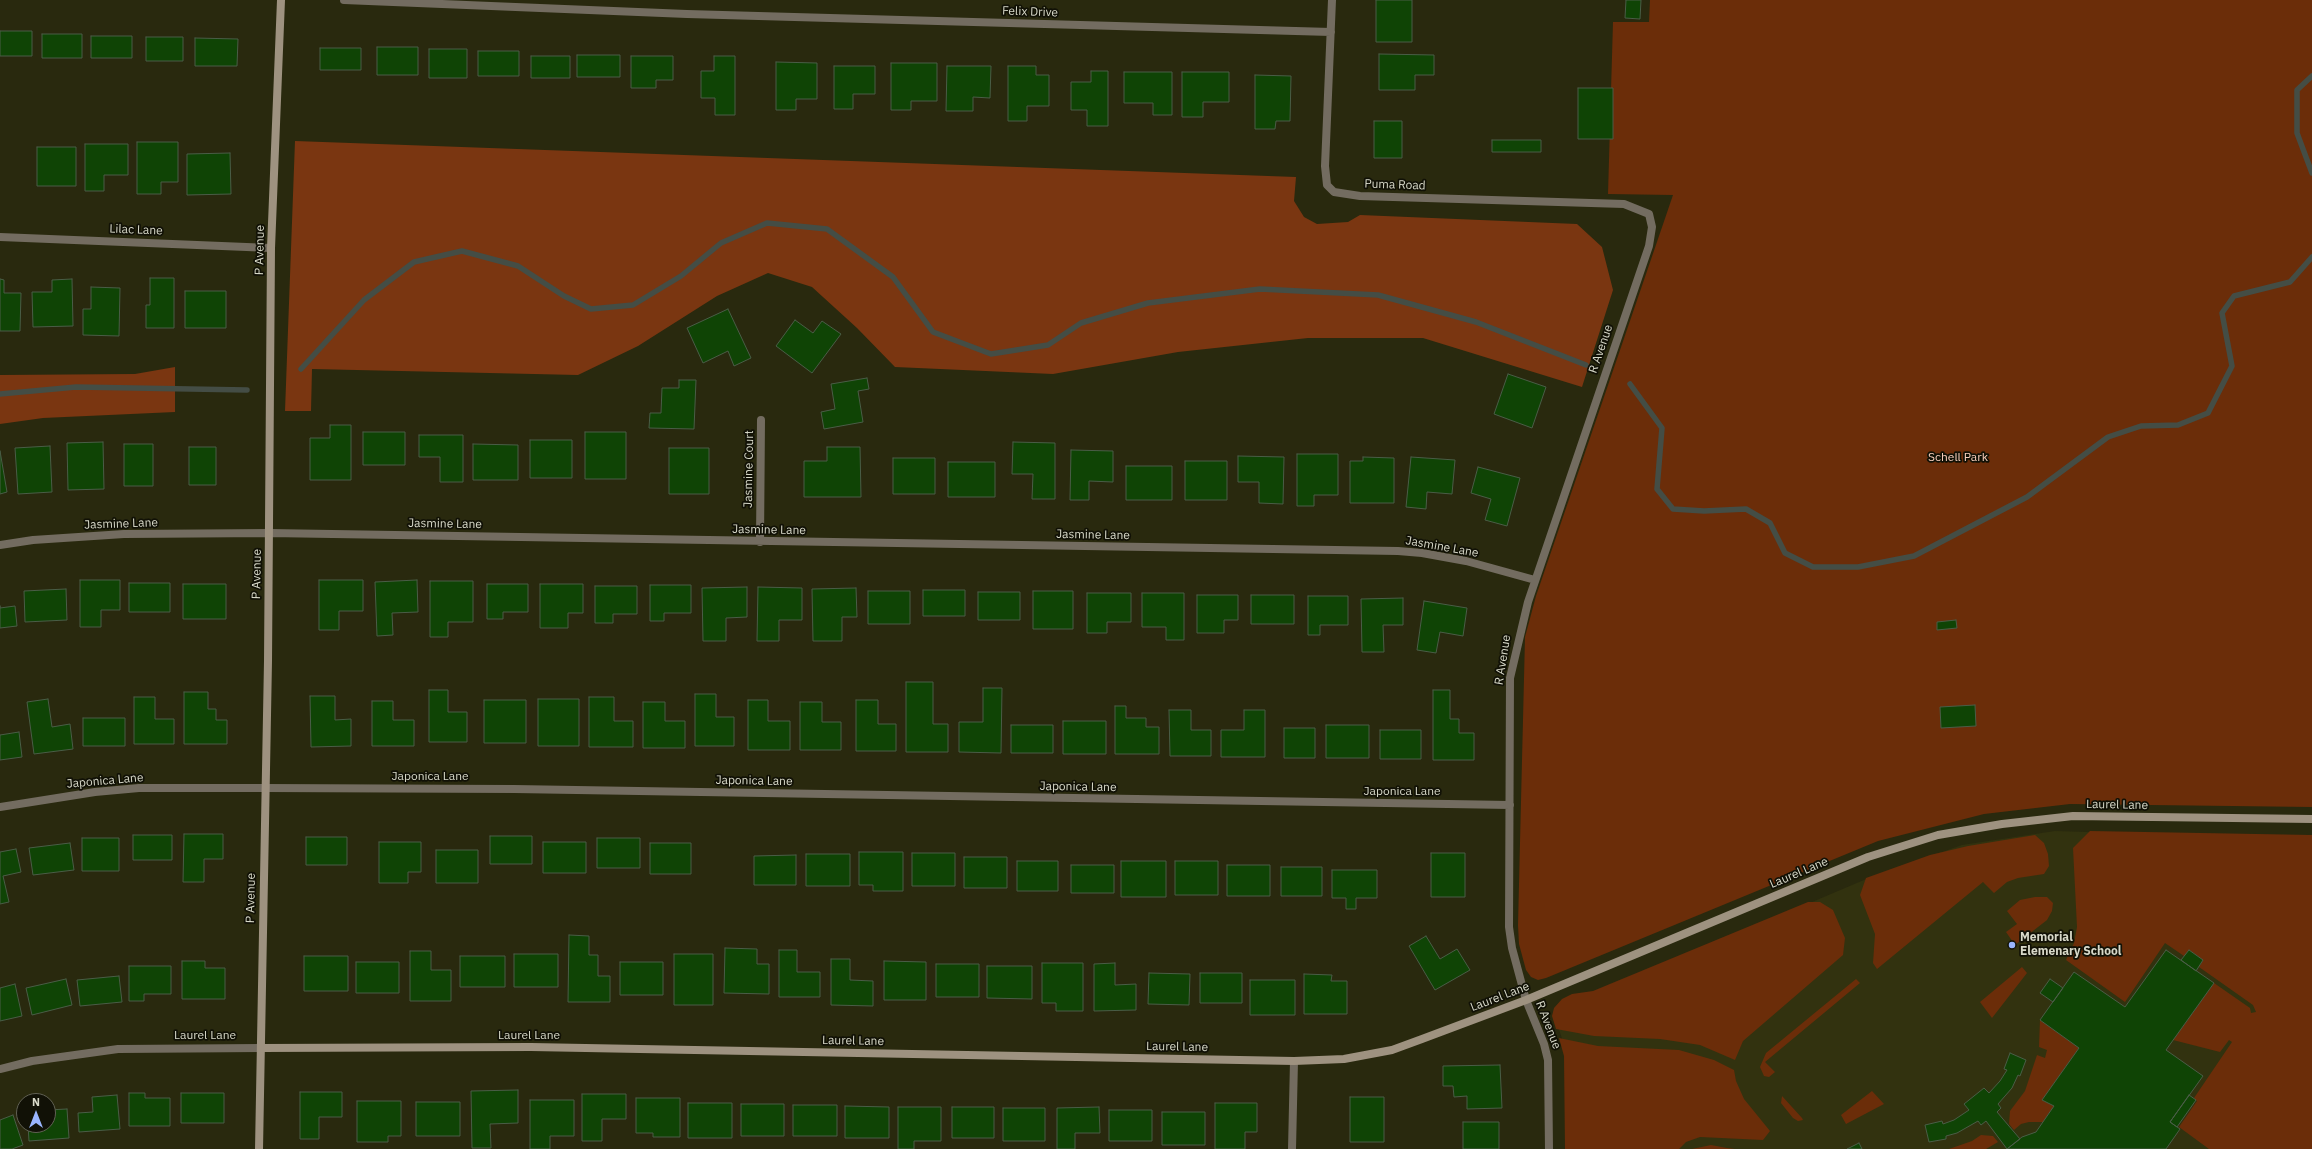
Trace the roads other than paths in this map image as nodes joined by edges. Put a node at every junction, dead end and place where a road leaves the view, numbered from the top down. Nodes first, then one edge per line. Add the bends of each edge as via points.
1 (281, 0) edge
2 (344, 0) edge
3 (558, 0) edge
4 (1332, 0) edge
5 (557, 9) junction
6 (1331, 32) junction
7 (1649, 214) joint
8 (0, 237) edge
9 (272, 248) junction
10 (761, 420) dead end
11 (270, 533) junction
12 (760, 542) junction
13 (0, 545) edge
14 (1535, 580) junction
15 (265, 788) junction
16 (1510, 805) junction
17 (0, 807) edge
18 (2312, 819) edge
19 (1526, 1000) junction
20 (261, 1048) junction
21 (1294, 1061) junction
22 (0, 1069) edge
23 (259, 1149) edge
24 (1292, 1149) edge
25 (1549, 1149) edge

1 - 9 street, P Avenue
2 - 5 street, Felix Drive
3 - 5 street
4 - 6 street, Puma Road
5 - 6 street, Felix Drive
6 - 7 street, Puma Road via 1325,166 1327,186 1334,192 1360,196 1624,204
7 - 14 street, R Avenue via 1652,227 1649,246
8 - 9 street, Lilac Lane
9 - 11 street, P Avenue
10 - 12 street, Jasmine Court
11 - 12 street, Jasmine Lane
11 - 13 street, Jasmine Lane via 124,534 33,540
11 - 15 street, P Avenue
12 - 14 street, Jasmine Lane via 1398,551 1466,561
14 - 16 street, R Avenue via 1510,678
15 - 16 street, Japonica Lane via 522,789
15 - 17 street, Japonica Lane via 139,788
15 - 20 street, P Avenue
16 - 19 street, R Avenue via 1509,927
18 - 19 street, Laurel Lane via 2074,816 2002,824 1938,835 1868,857
19 - 21 street, Laurel Lane via 1392,1050 1344,1059
19 - 25 street, R Avenue via 1548,1060
20 - 21 street, Laurel Lane via 538,1048
20 - 22 street, Laurel Lane via 118,1049
20 - 23 street, P Avenue
21 - 24 street

